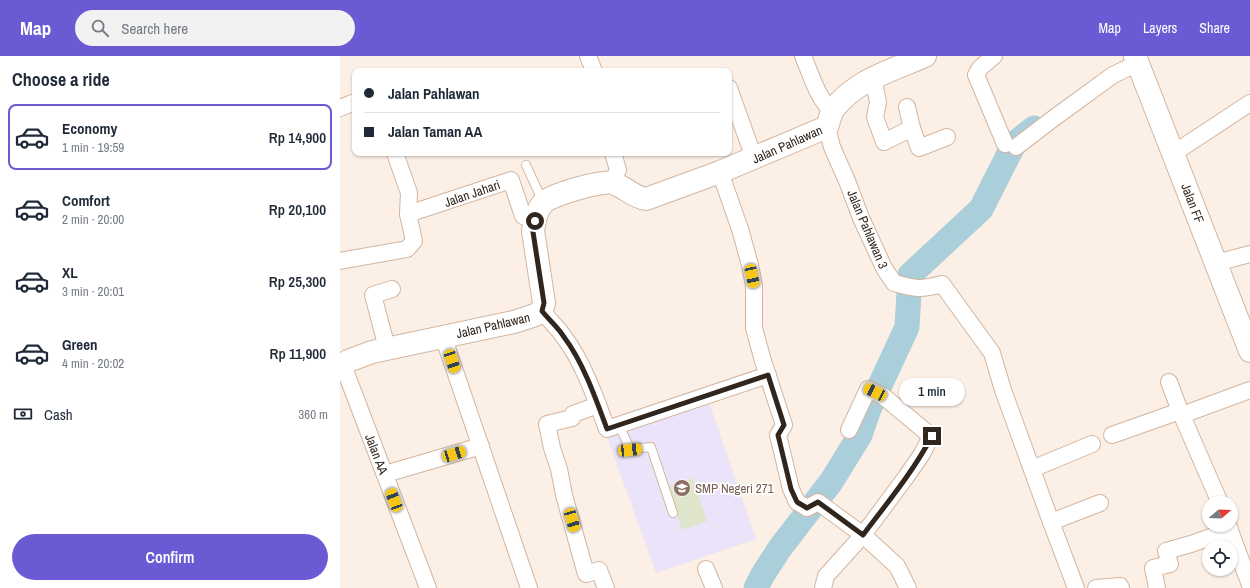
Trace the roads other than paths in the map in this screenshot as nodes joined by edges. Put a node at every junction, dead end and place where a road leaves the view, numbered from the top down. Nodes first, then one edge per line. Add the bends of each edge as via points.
1 (588, 56) edge
2 (803, 56) edge
3 (925, 56) edge
4 (994, 56) edge
5 (1137, 60) edge
6 (976, 62) edge
7 (593, 68) edge
8 (873, 78) junction
9 (732, 96) edge
10 (352, 103) edge
11 (1250, 103) edge
12 (340, 108) edge
13 (907, 108) dead end
14 (830, 119) junction
15 (912, 128) junction
16 (947, 137) dead end
17 (1174, 153) junction
18 (396, 156) edge
19 (614, 156) edge
20 (754, 158) junction
21 (526, 165) dead end
22 (720, 172) junction
23 (612, 183) junction
24 (539, 212) junction
25 (408, 214) junction
26 (1250, 254) edge
27 (340, 261) edge
28 (1216, 263) junction
29 (392, 289) dead end
30 (542, 311) junction
31 (443, 336) junction
32 (1249, 343) edge
33 (387, 348) junction
34 (342, 366) edge
35 (768, 375) junction
36 (1170, 382) dead end
37 (1250, 390) edge
38 (598, 405) junction
39 (1181, 413) junction
40 (619, 425) junction
41 (849, 430) dead end
42 (1112, 435) dead end
43 (1092, 444) dead end
44 (481, 446) junction
45 (1032, 469) junction
46 (385, 474) junction
47 (1217, 496) edge
48 (1100, 503) dead end
49 (673, 513) dead end
50 (1051, 522) junction
51 (1220, 532) edge
52 (1230, 532) edge
53 (863, 535) junction
54 (706, 569) dead end
55 (1250, 585) edge
56 (428, 588) edge
57 (529, 588) edge
58 (606, 588) edge
59 (714, 588) edge
60 (822, 588) edge
61 (908, 588) edge
62 (1076, 588) edge
63 (1096, 588) edge
64 (1121, 588) edge
65 (1157, 588) edge

1 - 7 street
2 - 14 street via 827,106
3 - 8 street, Jalan Pahlawan
4 - 6 street
5 - 6 street via 1010,146 976,75
5 - 17 street, Jalan FF
8 - 14 street, Jalan Pahlawan via 848,93
8 - 15 street via 878,102 875,117 884,142
9 - 20 street
10 - 12 street
11 - 17 street
13 - 15 street
14 - 20 street, Jalan Pahlawan
14 - 45 street, Jalan Pahlawan 3 via 832,147 884,268 894,283 915,289 942,284 992,353
15 - 16 street via 919,148
17 - 28 street, Jalan FF
18 - 25 street via 409,193
19 - 23 street via 618,170
20 - 22 street, Jalan Pahlawan
21 - 24 lane
22 - 23 street, Jalan Pahlawan via 646,199
22 - 35 street via 750,265 754,286 754,328
23 - 24 street via 596,183 555,196
24 - 25 street, Jalan Jahari via 524,216 511,180
24 - 30 street, Jalan Pahlawan via 533,232 544,303
25 - 27 street via 414,241 407,249
26 - 28 street
28 - 32 street, Jalan FF
29 - 33 street via 373,295
30 - 31 street, Jalan Pahlawan via 514,322
30 - 38 street via 573,350
31 - 33 street, Jalan Pahlawan
31 - 44 street
33 - 34 street, Jalan Pahlawan via 348,360
34 - 46 street, Jalan AA
35 - 40 street
35 - 53 street via 784,425 778,435 791,489 797,502 813,505
36 - 39 street
37 - 39 street
38 - 40 street via 607,429
38 - 58 street via 573,414 572,418 547,424 586,574 599,570
39 - 42 street
39 - 47 street
40 - 49 lane via 630,450 651,447
41 - 53 street via 868,389 883,396 932,436 910,472
43 - 45 street
44 - 46 street
44 - 57 street
45 - 50 street
46 - 56 street, Jalan AA
48 - 50 street
50 - 62 street
51 - 65 street via 1166,551 1170,564 1154,568
52 - 55 street
53 - 60 street via 826,576
53 - 61 street via 897,566
54 - 59 street
63 - 64 street

